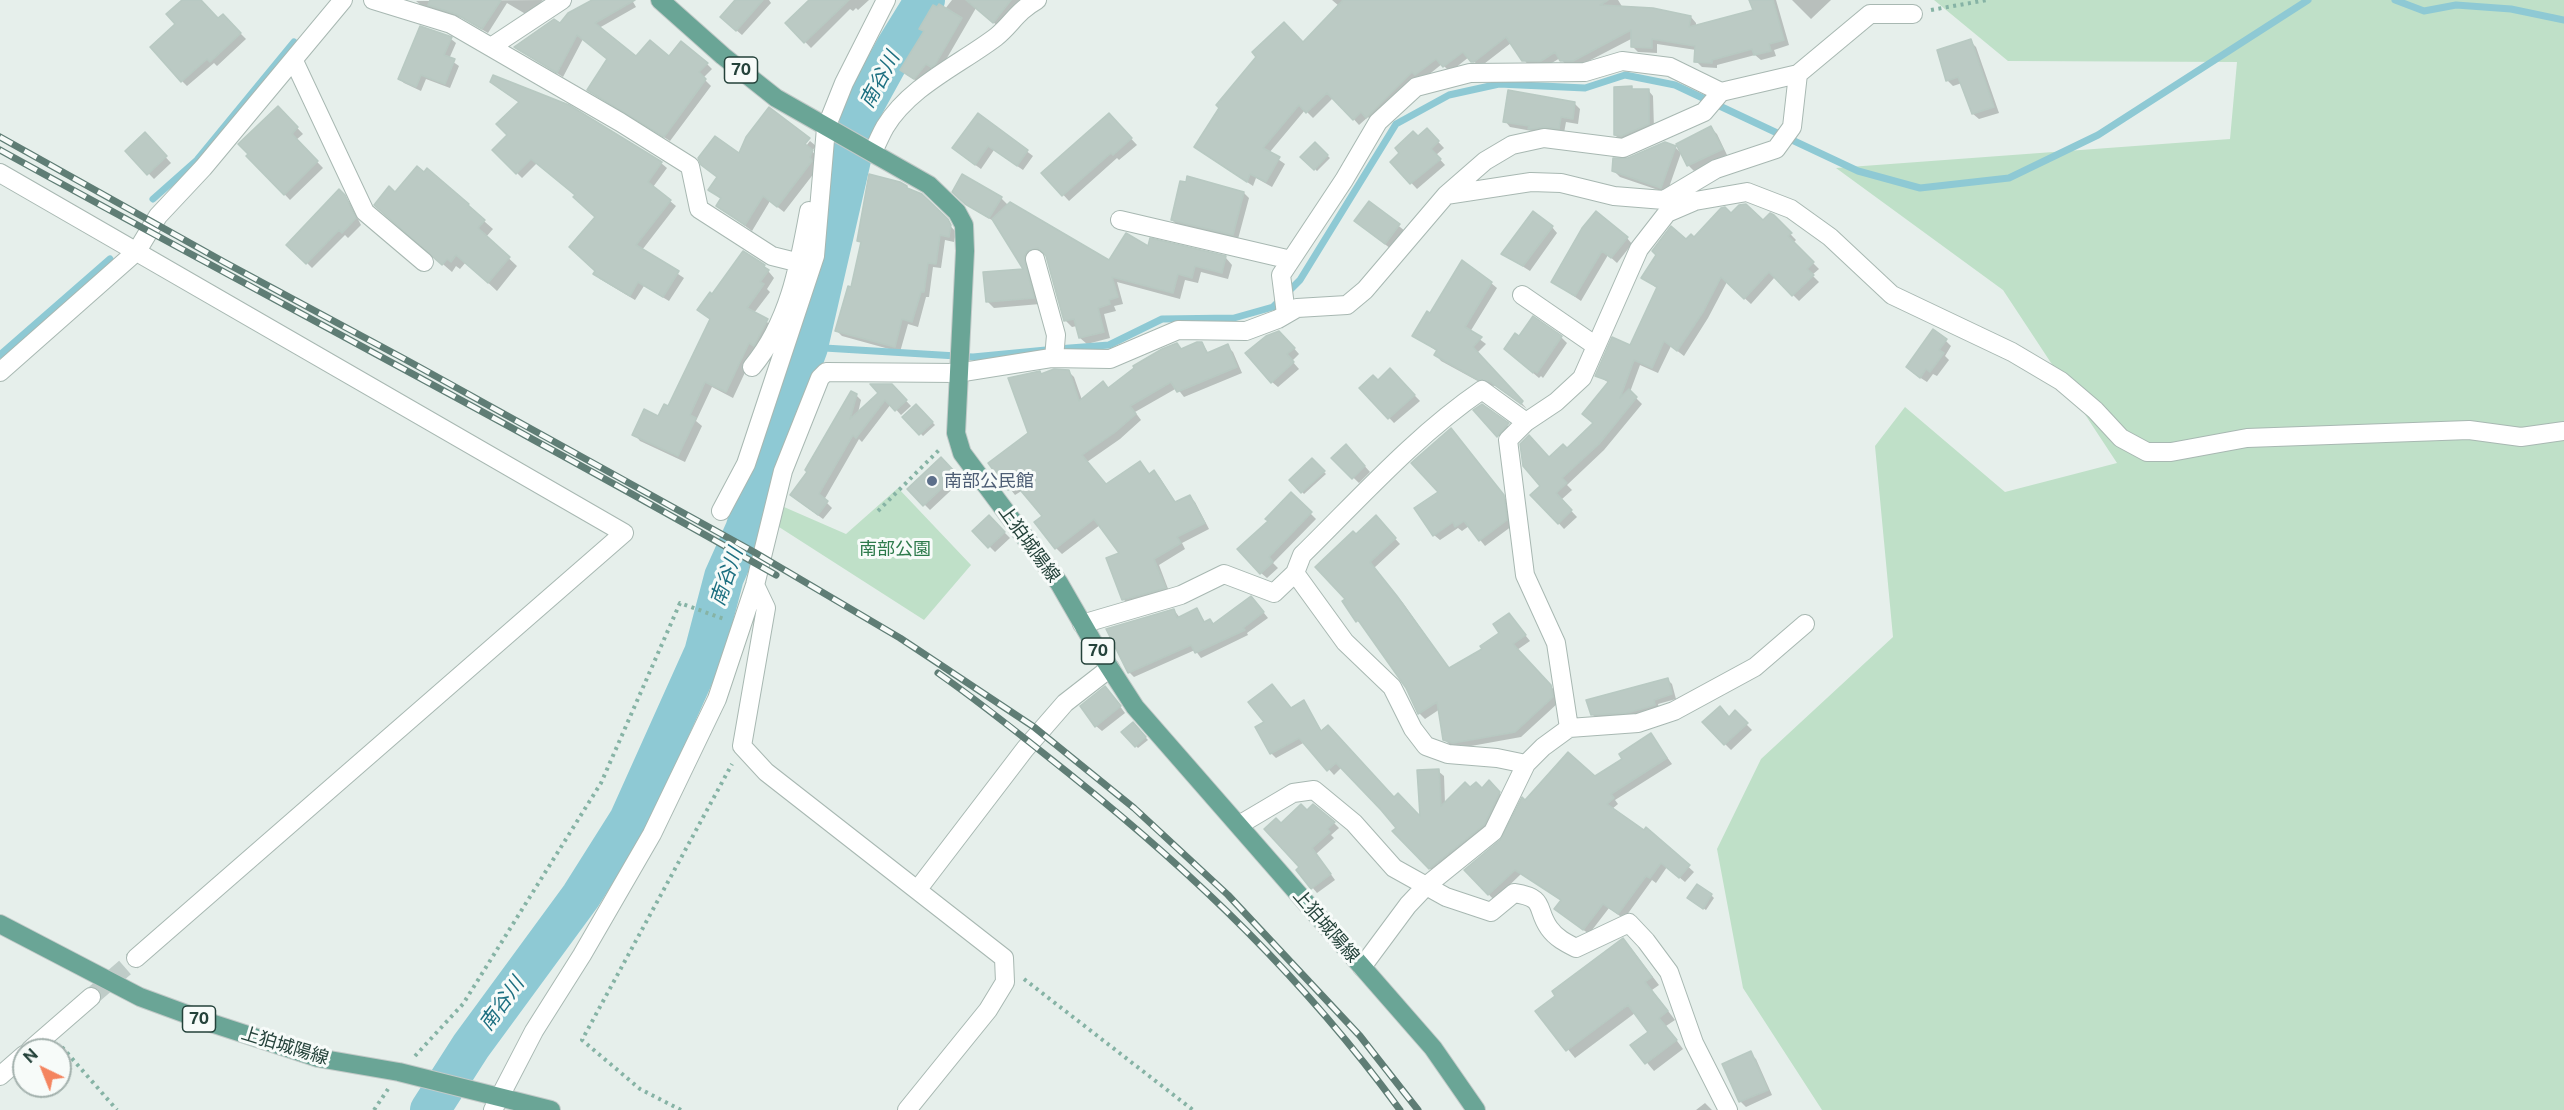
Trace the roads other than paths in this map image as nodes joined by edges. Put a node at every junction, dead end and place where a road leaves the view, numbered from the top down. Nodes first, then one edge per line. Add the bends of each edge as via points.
1 (343, 0) edge
2 (373, 0) edge
3 (562, 0) edge
4 (660, 0) edge
5 (886, 0) edge
6 (1037, 0) edge
7 (1913, 14) road end
8 (491, 47) junction
9 (294, 61) junction
10 (1798, 74) junction
11 (1721, 92) junction
12 (828, 129) junction
13 (870, 150) junction
14 (824, 161) junction
15 (0, 173) edge
16 (1446, 195) junction
17 (1675, 202) junction
18 (1120, 220) dead end
19 (137, 251) junction
20 (1035, 259) dead end
21 (1291, 260) junction
22 (424, 262) dead end
23 (800, 263) junction
24 (1522, 295) dead end
25 (1286, 314) junction
26 (1596, 346) junction
27 (1054, 358) junction
28 (752, 367) dead end
29 (0, 372) edge
30 (957, 373) junction
31 (1526, 422) junction
32 (2564, 431) edge
33 (721, 511) dead end
34 (1294, 573) junction
35 (754, 585) junction
36 (1082, 624) junction
37 (1806, 624) dead end
38 (1110, 668) junction
39 (1569, 728) junction
40 (1526, 764) junction
41 (1239, 825) junction
42 (1426, 886) junction
43 (918, 889) junction
44 (0, 924) edge
45 (136, 958) tunnel mouth
46 (1362, 967) junction
47 (91, 997) tunnel mouth
48 (43, 1038) edge
49 (12, 1066) edge
50 (0, 1076) edge
51 (497, 1103) edge
52 (551, 1110) edge
53 (907, 1110) edge
54 (1476, 1110) edge
55 (1728, 1110) edge

1 - 9 street
2 - 8 street via 451,24
3 - 8 street
4 - 12 main road, 上狛城陽線 / 70 via 776,98
5 - 12 street via 844,82
6 - 13 street via 1021,9 998,35 901,107
7 - 10 street via 1870,14
8 - 23 street via 690,166 699,209 772,256
9 - 19 street via 158,216
9 - 22 street via 365,212
10 - 11 street
10 - 17 street via 1792,126 1776,148 1716,170
11 - 16 street via 1704,112 1623,148 1544,138 1512,145 1485,160
11 - 21 street via 1670,67 1622,61 1585,72 1470,73 1416,87 1378,122
12 - 13 main road, 上狛城陽線 / 70
12 - 14 street
13 - 30 main road, 上狛城陽線 / 70 via 928,185 957,212 964,225
14 - 23 street via 813,189
14 - 33 street via 815,256 746,464
15 - 19 street
16 - 17 street via 1531,182 1561,183 1614,196
16 - 25 street via 1365,290 1347,305 1297,308
17 - 26 street via 1639,249
17 - 32 street via 1747,192 1791,209 1830,237 1892,294 2012,351 2061,381 2121,438 2147,452 2170,452 2247,438 2469,430 2521,437
18 - 21 street
19 - 29 street
19 - 45 street via 624,533
20 - 27 street via 1056,335
21 - 25 street via 1281,275
23 - 28 street via 767,349
24 - 26 street
25 - 27 street via 1246,331 1178,330 1110,359
26 - 31 street via 1582,378
27 - 30 street
30 - 35 street via 826,372 820,378 783,471
30 - 36 main road, 上狛城陽線 / 70 via 956,433 962,453 1059,583
31 - 34 street via 1482,390 1391,467 1302,555
31 - 39 street via 1508,440 1525,575 1556,643
34 - 36 street via 1274,594 1224,574 1181,595
34 - 40 street via 1345,642 1392,687 1426,746 1448,754
35 - 43 street via 766,608 742,746 766,772
35 - 51 street via 717,699 652,834 534,1031
36 - 38 main road, 上狛城陽線 / 70
37 - 39 street via 1755,667 1674,711 1638,723
38 - 41 main road, 上狛城陽線 / 70 via 1135,707
38 - 43 street via 1065,703 1025,749
39 - 40 street
40 - 42 street via 1493,832
41 - 42 street via 1293,793 1314,790 1354,822 1394,868
41 - 46 main road, 上狛城陽線 / 70
42 - 46 street
42 - 55 street via 1491,912 1514,893 1527,895 1541,905 1555,934 1576,948 1629,924 1669,972 1694,1043
43 - 53 street via 1004,958 1005,982 988,1011
44 - 51 main road, 上狛城陽線 / 70 via 140,998 318,1058 480,1091
46 - 54 main road, 上狛城陽線 / 70 via 1432,1048
47 - 48 street
49 - 50 street
51 - 52 main road, 上狛城陽線 / 70

